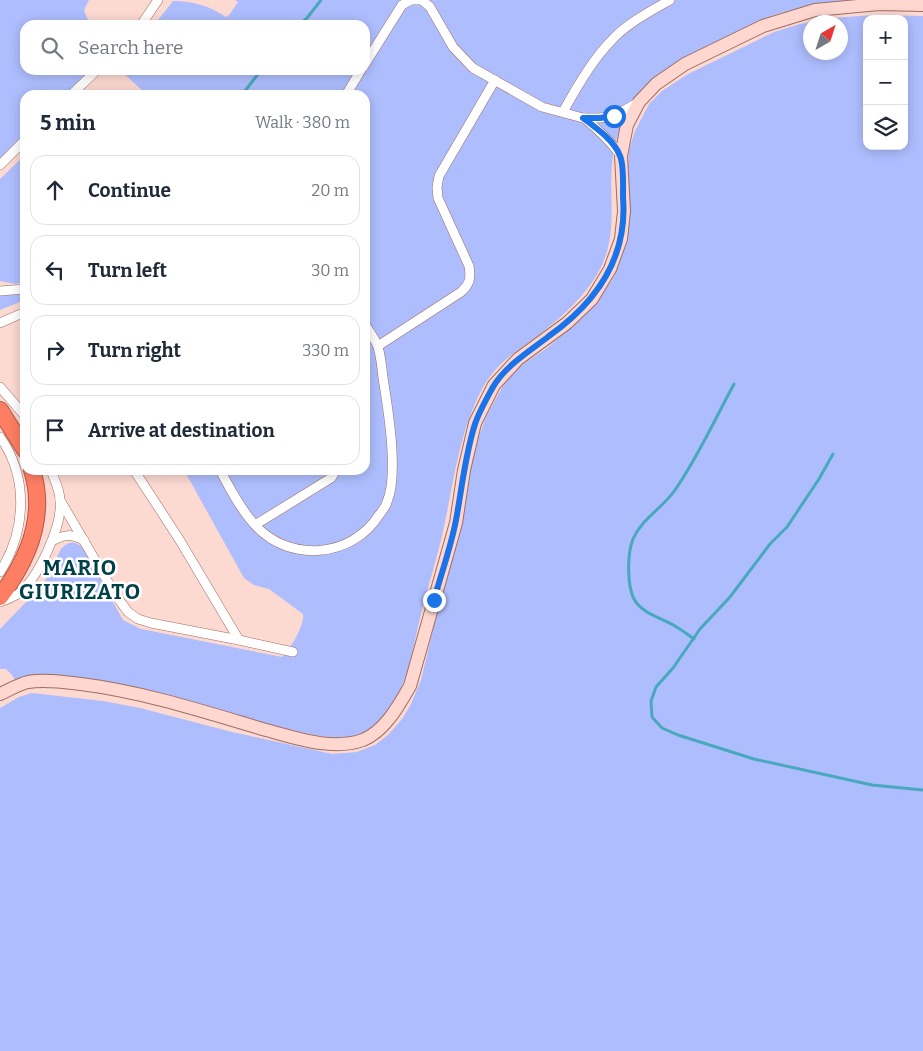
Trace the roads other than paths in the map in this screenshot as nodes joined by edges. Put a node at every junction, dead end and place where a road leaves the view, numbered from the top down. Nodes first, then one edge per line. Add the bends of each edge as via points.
1 (158, 0) edge
2 (412, 0) edge
3 (670, 0) edge
4 (923, 5) edge
5 (144, 20) edge
6 (370, 56) edge
7 (92, 75) edge
8 (359, 75) edge
9 (495, 80) junction
10 (77, 90) edge
11 (349, 90) edge
12 (639, 102) junction
13 (563, 112) junction
14 (583, 118) junction
15 (20, 145) edge
16 (620, 156) junction
17 (0, 164) edge
18 (20, 289) edge
19 (0, 291) edge
20 (20, 314) edge
21 (0, 323) edge
22 (370, 332) edge
23 (378, 346) junction
24 (0, 387) edge
25 (0, 410) edge
26 (20, 410) edge
27 (0, 437) edge
28 (20, 442) edge
29 (33, 475) edge
30 (52, 475) edge
31 (137, 475) edge
32 (223, 475) edge
33 (333, 475) edge
34 (60, 500) junction
35 (255, 525) junction
36 (84, 540) junction
37 (52, 541) junction
38 (0, 572) edge
39 (0, 597) edge
40 (0, 602) edge
41 (239, 640) junction
42 (293, 652) dead end
43 (0, 694) edge

1 - 5 street
2 - 6 street via 402,6
2 - 9 street via 422,0 430,7 462,58
3 - 13 street via 645,14 610,42 580,81
4 - 12 street via 879,4 815,10 763,26 685,64 656,84
7 - 10 street
8 - 11 street
9 - 13 street via 542,107
9 - 23 street via 439,176 437,187 438,198 469,266 471,278 468,286
12 - 14 street via 614,116
12 - 16 street via 627,125
13 - 14 street
14 - 16 street via 612,143
15 - 17 street
16 - 43 street via 624,211 622,239 610,269 592,299 567,323 518,359 494,385 475,423 456,522 410,686 396,710 379,729 364,739 324,744 148,696 98,686 60,681 28,682
18 - 19 street
20 - 21 street
22 - 23 street
23 - 35 street via 389,411 392,478 387,503 374,524 354,542 329,550 302,551 277,542
24 - 26 street
25 - 28 highway
27 - 38 street via 20,483 21,517 14,545
29 - 39 highway via 37,508 33,535 25,558
30 - 34 street
31 - 41 street
32 - 35 street
33 - 35 street
34 - 36 street
34 - 37 street
36 - 37 street via 72,535
36 - 41 street via 115,594 128,612 138,619
37 - 40 street via 28,583 18,594
41 - 42 street

